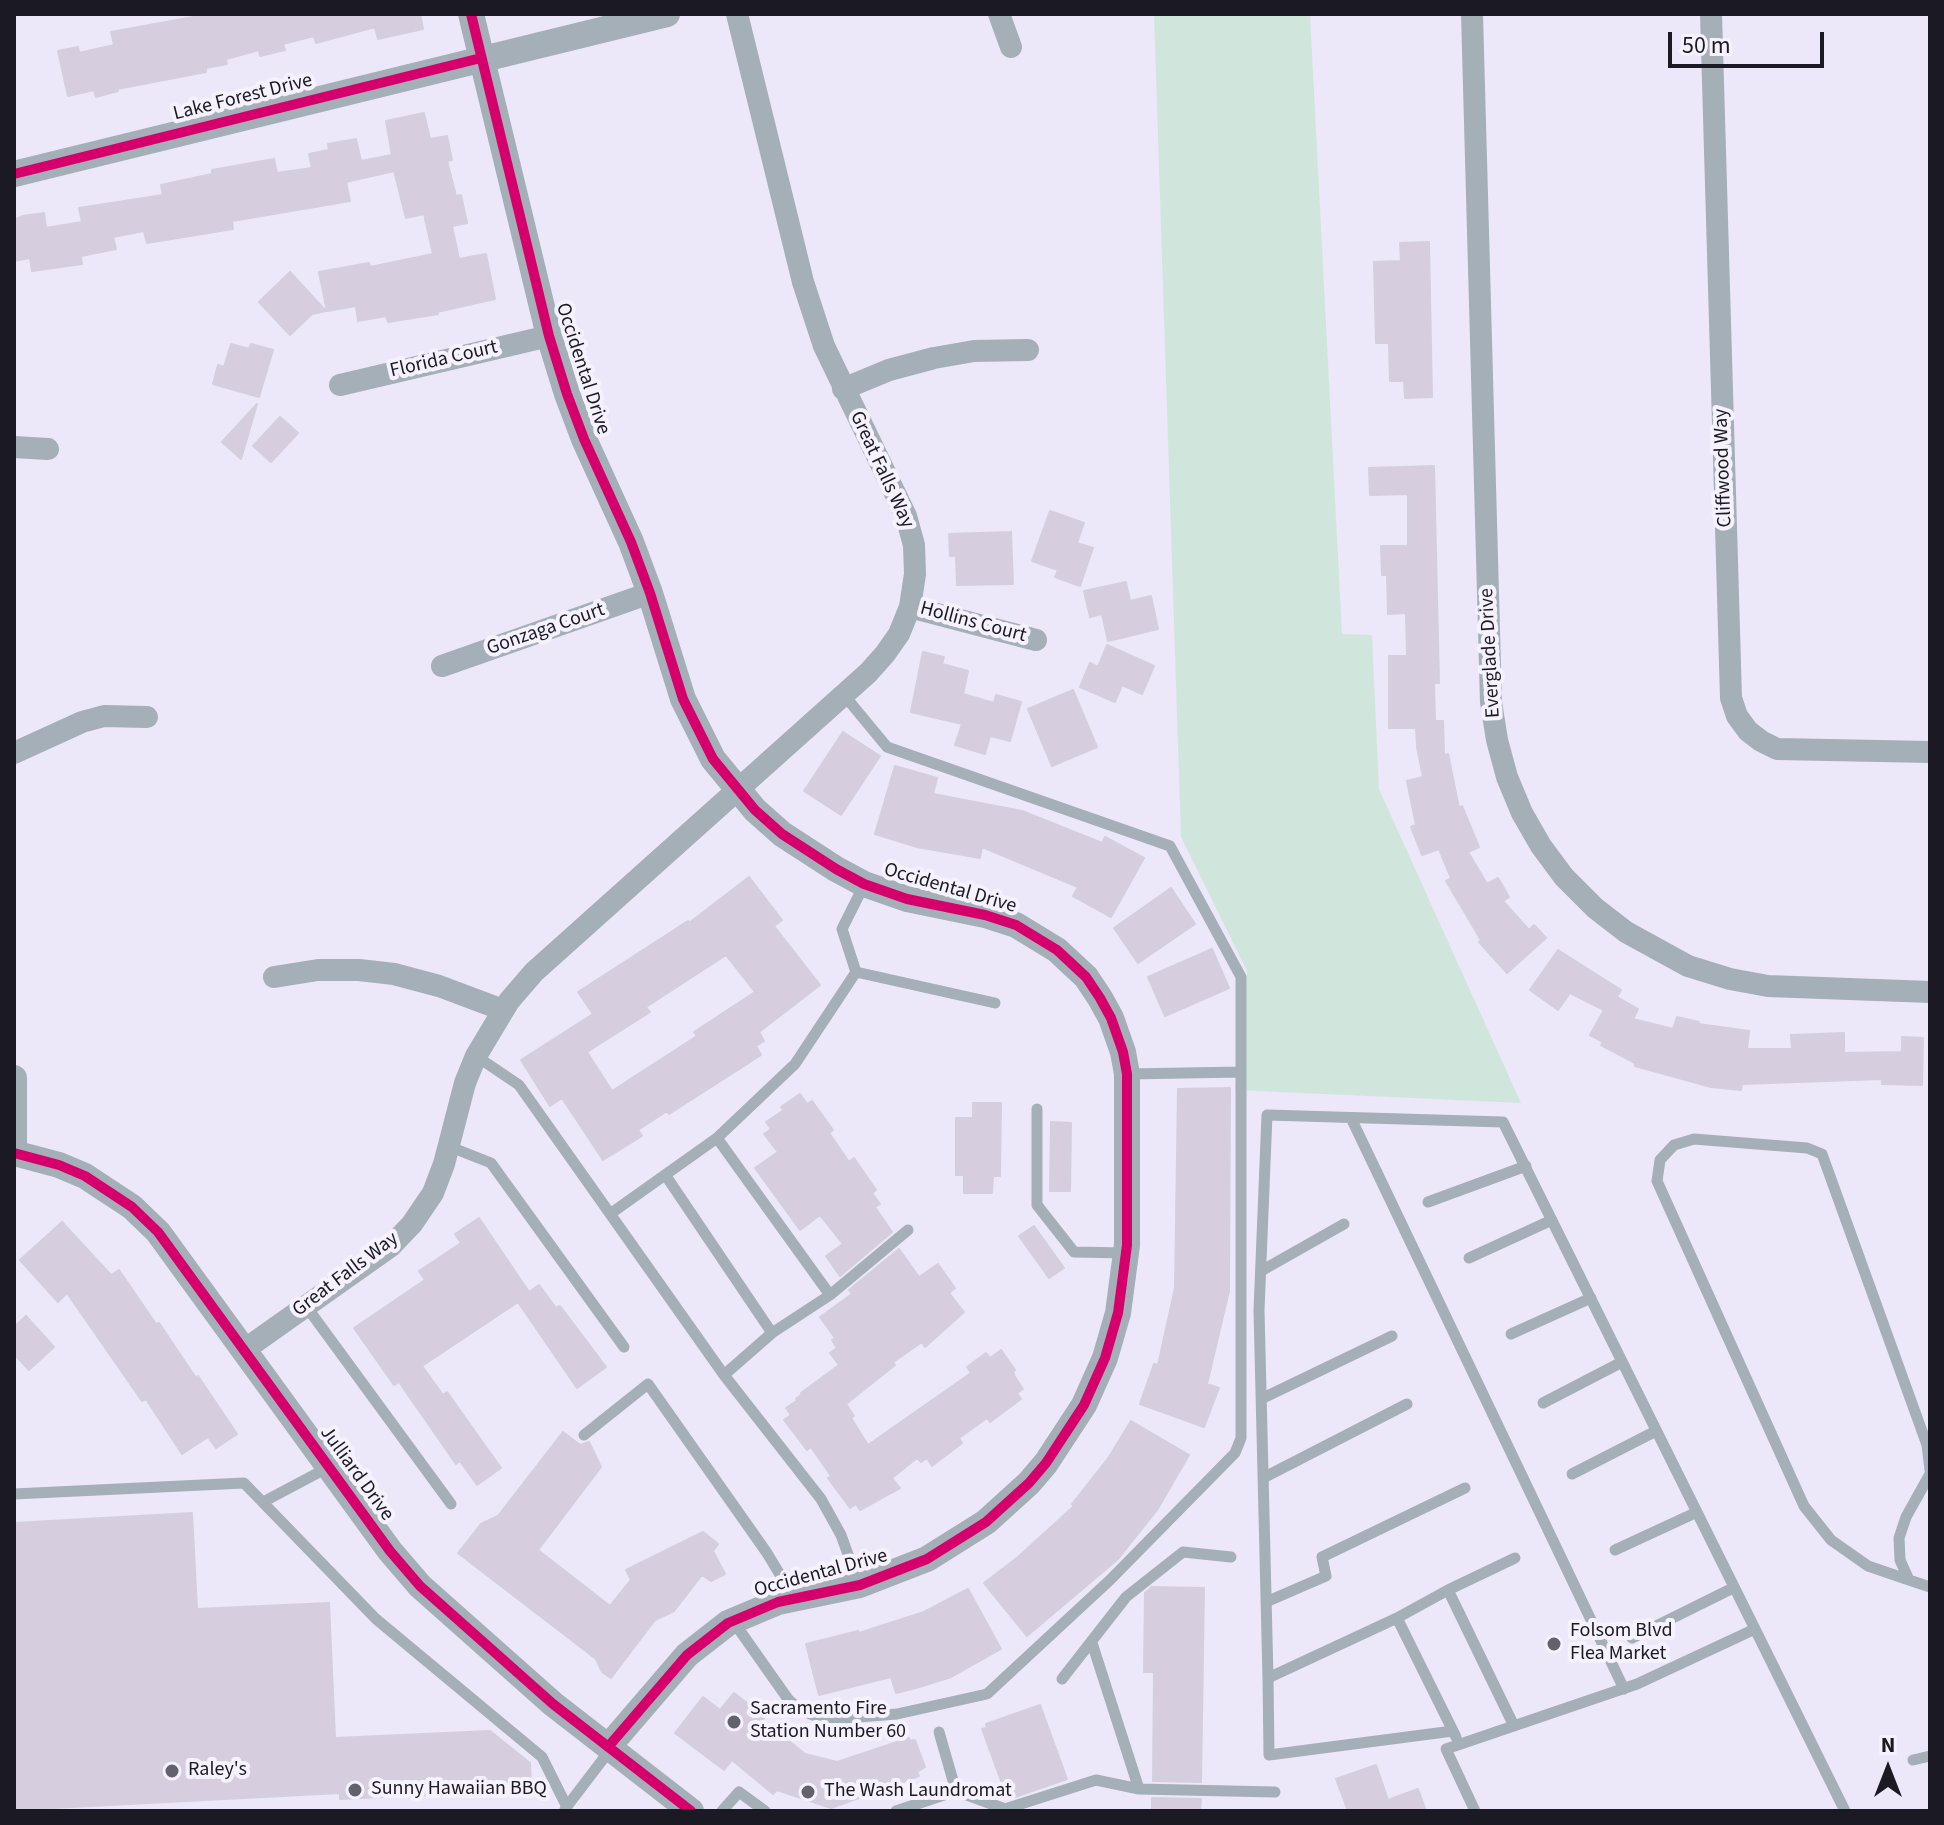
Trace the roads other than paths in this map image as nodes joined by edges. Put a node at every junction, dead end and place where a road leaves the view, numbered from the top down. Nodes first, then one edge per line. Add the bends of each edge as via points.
1 (471, 14) edge
2 (667, 14) edge
3 (737, 14) edge
4 (999, 14) edge
5 (1472, 14) edge
6 (1711, 14) edge
7 (1011, 47) dead end
8 (481, 58) junction
9 (14, 174) edge
10 (549, 336) junction
11 (1028, 350) dead end
12 (340, 385) dead end
13 (843, 389) junction
14 (14, 447) edge
15 (48, 449) dead end
16 (650, 593) junction
17 (910, 607) junction
18 (1036, 640) dead end
19 (442, 666) dead end
20 (844, 695) junction
21 (147, 717) dead end
22 (1930, 752) edge
23 (14, 753) edge
24 (737, 790) junction
25 (864, 884) junction
26 (856, 972) junction
27 (274, 977) dead end
28 (1930, 992) edge
29 (995, 1003) dead end
30 (503, 1010) junction
31 (476, 1056) junction
32 (1241, 1072) junction
33 (1127, 1074) junction
34 (14, 1078) edge
35 (1037, 1109) dead end
36 (1351, 1118) junction
37 (717, 1138) junction
38 (14, 1143) edge
39 (448, 1146) junction
40 (14, 1153) edge
41 (1526, 1166) junction
42 (666, 1176) junction
43 (1428, 1202) dead end
44 (610, 1214) junction
45 (1552, 1220) junction
46 (1344, 1224) dead end
47 (908, 1230) dead end
48 (1127, 1253) junction
49 (1469, 1258) dead end
50 (1261, 1271) junction
51 (830, 1295) junction
52 (1591, 1298) junction
53 (306, 1306) junction
54 (772, 1333) junction
55 (1511, 1334) dead end
56 (1392, 1336) dead end
57 (624, 1347) dead end
58 (244, 1350) junction
59 (1622, 1362) junction
60 (724, 1375) junction
61 (1261, 1399) junction
62 (1543, 1403) dead end
63 (1407, 1404) dead end
64 (1656, 1431) junction
65 (584, 1435) dead end
66 (329, 1467) junction
67 (1930, 1472) edge
68 (1572, 1474) dead end
69 (1263, 1478) junction
70 (1465, 1488) dead end
71 (14, 1494) edge
72 (263, 1502) junction
73 (451, 1504) dead end
74 (1695, 1513) junction
75 (1615, 1550) dead end
76 (1231, 1557) dead end
77 (1515, 1558) dead end
78 (1909, 1580) junction
79 (860, 1585) junction
80 (1930, 1587) edge
81 (1733, 1588) junction
82 (1448, 1590) junction
83 (794, 1598) junction
84 (1266, 1602) junction
85 (1397, 1618) junction
86 (733, 1620) junction
87 (1755, 1629) junction
88 (1632, 1638) dead end
89 (1092, 1643) junction
90 (1268, 1678) junction
91 (1062, 1679) dead end
92 (1624, 1689) junction
93 (1514, 1726) junction
94 (1453, 1731) junction
95 (939, 1732) dead end
96 (1459, 1745) junction
97 (609, 1748) junction
98 (1930, 1756) edge
99 (1913, 1760) dead end
100 (1139, 1789) junction
101 (956, 1791) junction
102 (1275, 1792) dead end
103 (922, 1807) edge
104 (565, 1809) edge
105 (691, 1811) edge
106 (722, 1811) edge
107 (765, 1811) edge
108 (896, 1811) edge
109 (1475, 1811) edge
110 (1845, 1811) edge

1 - 8 street, Occidental Drive
2 - 8 street, Lake Forest Drive
3 - 13 street, Great Falls Way via 803,282
4 - 7 street
5 - 28 street, Everglade Drive via 1491,702 1504,765 1522,813 1564,877 1595,908 1637,939 1688,966 1768,986
6 - 22 street, Cliffwood Way via 1731,698 1748,731 1777,749
8 - 9 street, Lake Forest Drive
8 - 10 street, Occidental Drive
10 - 12 street, Florida Court
10 - 16 street, Occidental Drive via 584,439
11 - 13 street via 934,358
13 - 17 street, Great Falls Way via 906,516 914,545
14 - 15 street
16 - 19 street, Gonzaga Court
16 - 24 street, Occidental Drive via 683,699 713,759
17 - 18 street, Hollins Court
17 - 20 street, Great Falls Way via 885,654
20 - 24 street, Great Falls Way
20 - 32 lane via 887,747 1170,846 1241,977
21 - 23 street via 104,716
24 - 25 street, Occidental Drive via 782,834
24 - 30 street, Great Falls Way via 534,972
25 - 26 lane via 842,929
25 - 33 street, Occidental Drive via 995,918 1051,945 1100,998
26 - 29 lane
26 - 37 lane via 795,1064
27 - 30 street via 318,970 394,974
30 - 31 street, Great Falls Way
31 - 39 street, Great Falls Way
31 - 44 lane via 519,1085
32 - 33 lane
32 - 86 lane via 1241,1438 1235,1453 987,1694 897,1714 820,1718 788,1699
33 - 48 street, Occidental Drive
34 - 38 street
35 - 48 lane via 1037,1205 1074,1252
36 - 41 lane via 1503,1122
36 - 50 lane via 1267,1115
36 - 92 lane
37 - 42 lane
37 - 51 lane
39 - 53 street, Great Falls Way via 433,1193 412,1224 391,1246
39 - 57 lane via 491,1163
40 - 58 street, Julliard Drive via 85,1176 132,1207 158,1232
41 - 43 lane
41 - 45 lane
42 - 44 lane
42 - 54 lane
44 - 60 lane
45 - 49 lane
45 - 52 lane
46 - 50 lane
47 - 51 lane
48 - 79 street, Occidental Drive via 1123,1292 1105,1358 1084,1405 1046,1463 1006,1505 955,1544
50 - 61 lane
51 - 54 lane
52 - 55 lane
52 - 59 lane
53 - 58 street, Great Falls Way
53 - 73 lane
54 - 60 lane
56 - 61 lane
58 - 66 street, Julliard Drive
59 - 62 lane
59 - 64 lane
60 - 79 lane via 821,1499
61 - 69 lane
63 - 69 lane
64 - 68 lane
64 - 74 lane
65 - 83 lane via 648,1384
66 - 72 lane
66 - 97 street, Julliard Drive via 420,1586
67 - 78 lane via 1899,1538 1900,1560
67 - 78 lane via 1927,1445 1822,1154 1807,1148 1694,1139 1674,1145 1660,1160 1657,1181 1804,1506 1831,1540 1868,1566
69 - 84 lane
70 - 84 lane via 1322,1557 1326,1576
71 - 72 lane via 244,1483
72 - 104 lane via 376,1619 542,1757
74 - 75 lane
74 - 81 lane
76 - 89 lane via 1183,1552 1126,1597
77 - 82 lane
78 - 80 lane
79 - 83 street, Occidental Drive
81 - 87 lane
81 - 88 lane
82 - 85 lane
82 - 93 lane
83 - 86 street, Occidental Drive
84 - 90 lane
85 - 90 lane
85 - 94 lane
86 - 97 street, Occidental Drive via 687,1655
87 - 92 lane
87 - 110 lane
89 - 91 lane
89 - 100 lane
90 - 94 lane via 1269,1755
92 - 93 lane
93 - 96 lane
94 - 96 lane
95 - 101 lane
96 - 109 lane via 1446,1749
97 - 104 lane
97 - 105 street, Julliard Drive
98 - 99 lane
100 - 101 lane via 1096,1780 1005,1809
100 - 102 lane
101 - 103 lane
103 - 108 lane
106 - 107 lane via 739,1792

